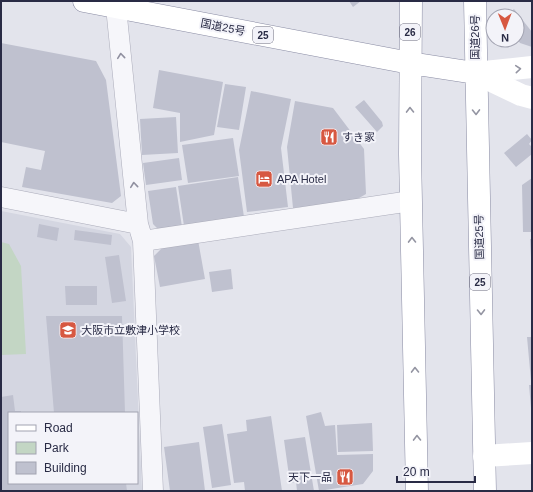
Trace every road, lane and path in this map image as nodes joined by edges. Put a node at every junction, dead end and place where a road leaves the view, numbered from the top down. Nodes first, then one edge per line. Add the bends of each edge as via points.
1 (84, 1) edge
2 (411, 1) edge
3 (475, 1) edge
4 (116, 7) junction
5 (410, 63) junction
6 (532, 67) edge
7 (475, 73) junction
8 (532, 98) edge
9 (1, 197) edge
10 (411, 200) junction
11 (141, 232) junction
12 (532, 453) edge
13 (484, 456) junction
14 (153, 491) edge
15 (417, 491) edge
16 (485, 491) edge

1 - 4 main road, 国道25号 / 25
2 - 5 main road, 26
3 - 7 main road, 国道26号
4 - 5 main road, 国道25号 / 25
11 -> 4 street
5 - 7 main road, 国道25号 / 25
10 -> 5 main road
7 -> 6 main road
7 - 8 main road
7 -> 13 main road, 国道25号 / 25
9 - 11 street
10 - 11 street
15 -> 10 main road
11 - 14 street
12 - 13 main road
13 - 16 main road, 国道25号 / 25

